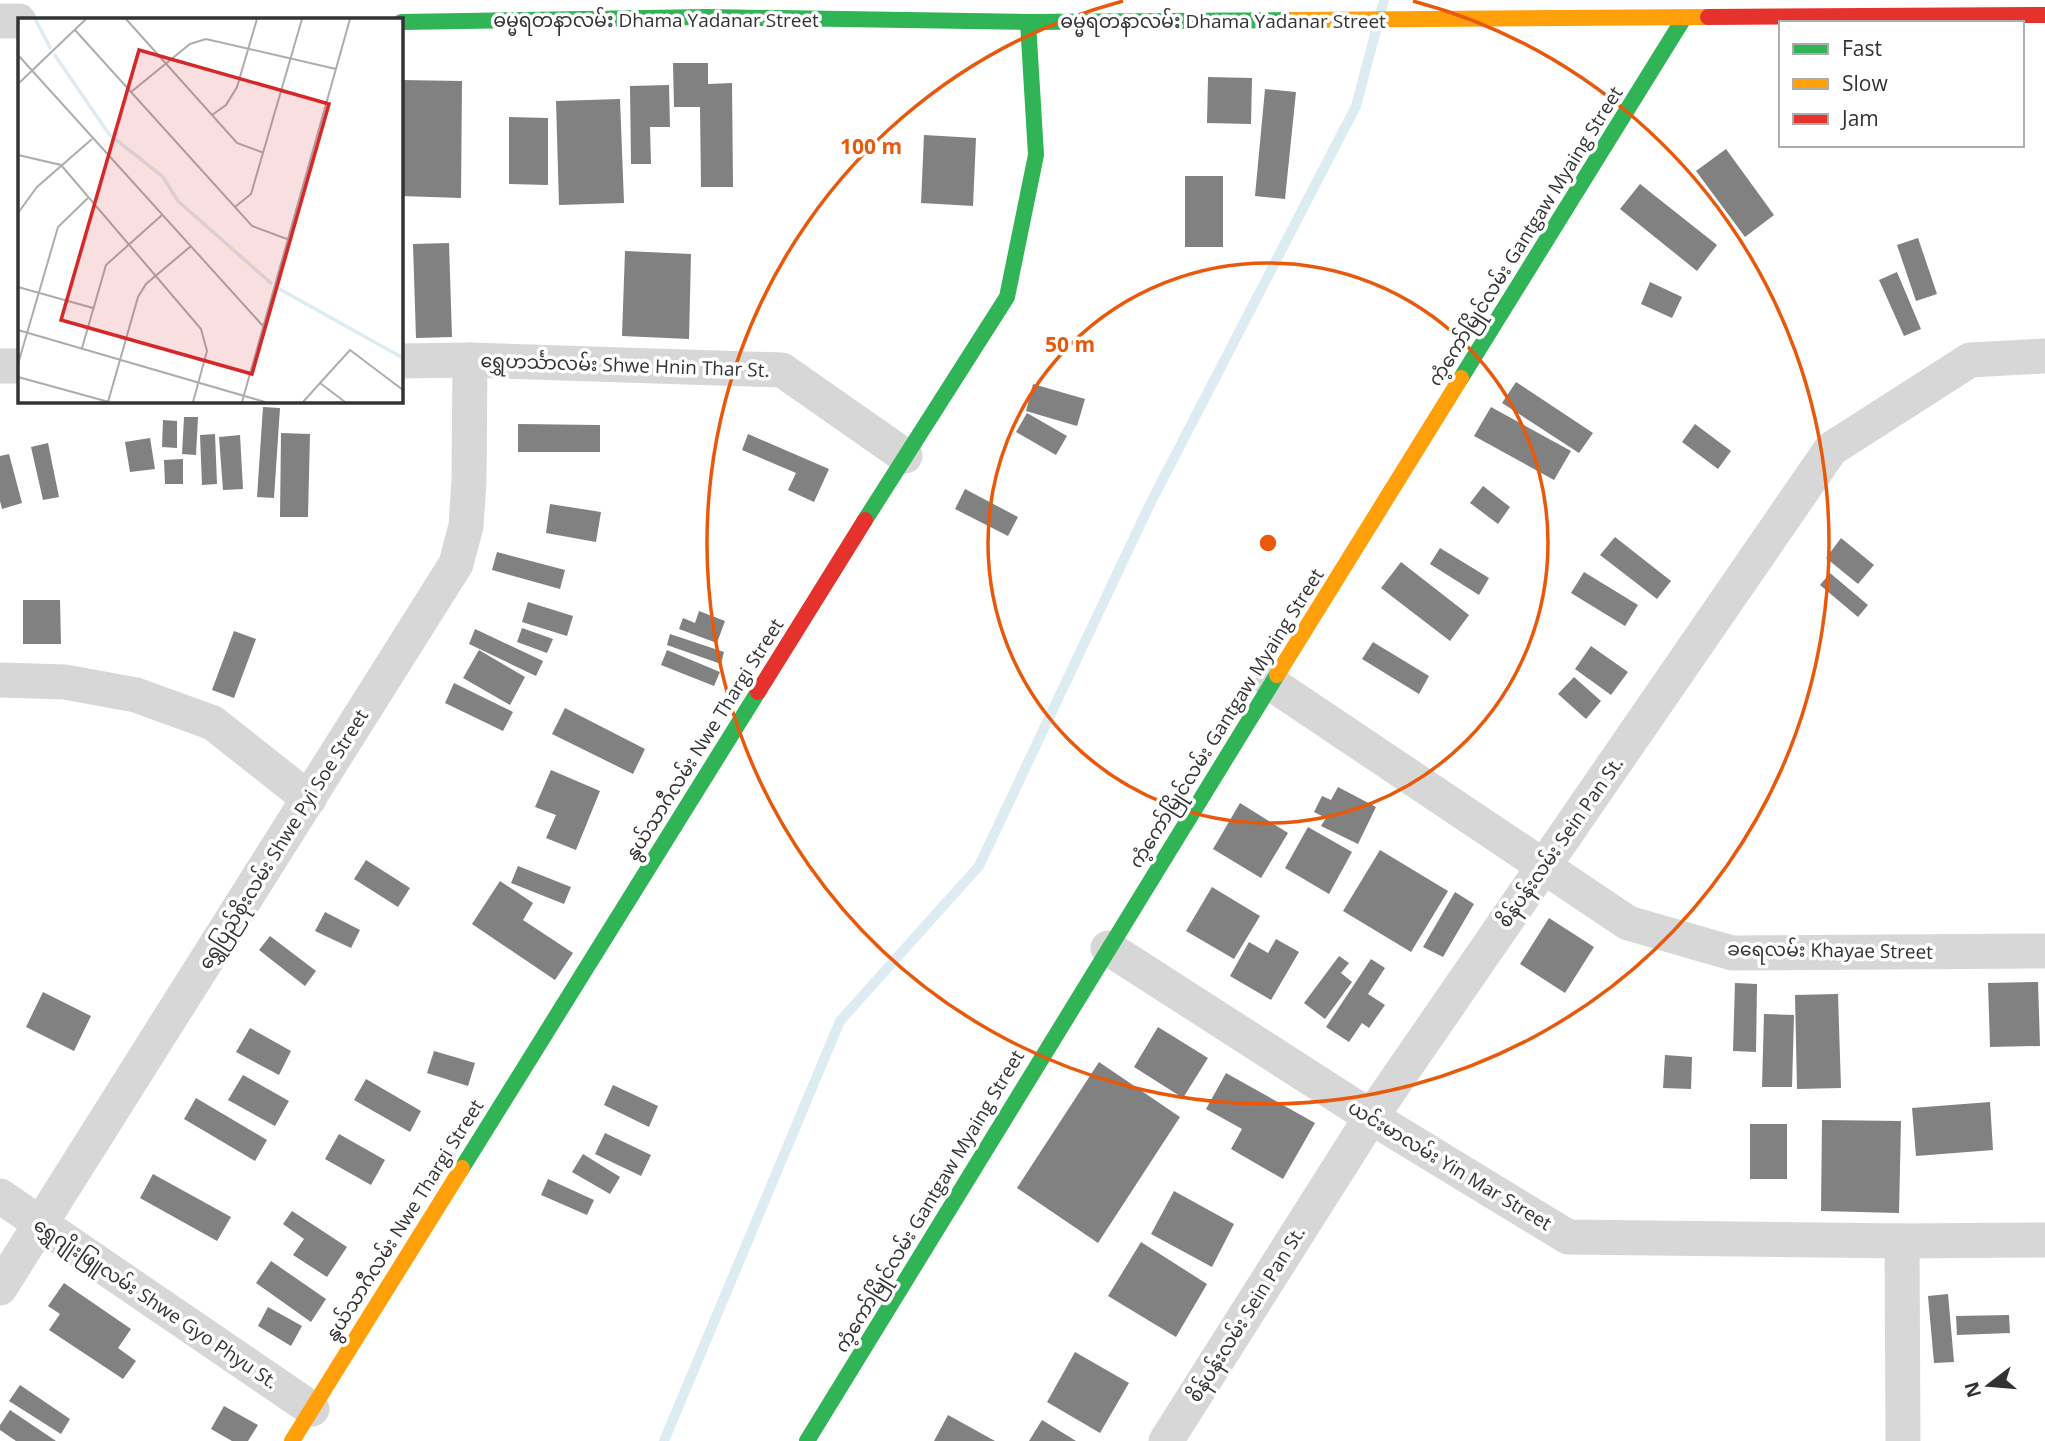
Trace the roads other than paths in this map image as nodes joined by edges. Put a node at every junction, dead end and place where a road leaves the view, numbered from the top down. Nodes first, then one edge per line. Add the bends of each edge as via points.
1 (2045, 15) edge
2 (1684, 18) junction
3 (0, 20) edge
4 (18, 21) edge
5 (1028, 22) junction
6 (402, 23) edge
7 (2045, 356) edge
8 (470, 360) junction
9 (402, 361) edge
10 (0, 366) edge
11 (18, 366) edge
12 (905, 456) junction
13 (0, 680) edge
14 (1272, 684) junction
15 (309, 799) junction
16 (1543, 867) junction
17 (1108, 948) junction
18 (2045, 951) edge
19 (1371, 1117) junction
20 (0, 1196) edge
21 (40, 1224) junction
22 (2045, 1240) edge
23 (1902, 1241) junction
24 (0, 1288) edge
25 (312, 1409) junction
26 (292, 1441) edge
27 (807, 1441) edge
28 (1166, 1441) edge
29 (1903, 1441) edge

1 - 2 street, ဓမ္မရတနာလမ်း Dhama Yadanar Street
2 - 5 street, ဓမ္မရတနာလမ်း Dhama Yadanar Street
2 - 14 street, ကံ့ကော်မြိုင်လမ်း Gantgaw Myaing Street
3 - 4 street
5 - 6 street, ဓမ္မရတနာလမ်း Dhama Yadanar Street via 706,17
5 - 12 street, နွယ်သာဂီလမ်း Nwe Thargi Street via 1036,155 1007,296
7 - 16 street, စိန်ပန်းလမ်း Sein Pan St. via 1970,360 1831,449
8 - 9 street, ရွှေဟင်္သာလမ်း Shwe Hnin Thar St.
8 - 12 street, ရွှေဟင်္သာလမ်း Shwe Hnin Thar St. via 782,370
8 - 15 street, ရွှေပြည်စိုးလမ်း Shwe Pyi Soe Street via 468,503 456,565
10 - 11 street
12 - 25 street, နွယ်သာဂီလမ်း Nwe Thargi Street
13 - 15 street via 65,682 136,695 213,723
14 - 16 street, ခရေလမ်း Khayae Street
14 - 17 street, ကံ့ကော်မြိုင်လမ်း Gantgaw Myaing Street
15 - 21 street, ရွှေပြည်စိုးလမ်း Shwe Pyi Soe Street
16 - 18 street, ခရေလမ်း Khayae Street via 1628,923 1732,953
16 - 19 street, စိန်ပန်းလမ်း Sein Pan St.
17 - 19 street, ယင်းမာလမ်း Yin Mar Street
17 - 27 street, ကံ့ကော်မြိုင်လမ်း Gantgaw Myaing Street
19 - 23 street, ယင်းမာလမ်း Yin Mar Street via 1568,1237
19 - 28 street, စိန်ပန်းလမ်း Sein Pan St.
20 - 21 street, ရွှေဂျိုးဖြူလမ်း Shwe Gyo Phyu St.
21 - 24 street, ရွှေပြည်စိုးလမ်း Shwe Pyi Soe Street
21 - 25 street, ရွှေဂျိုးဖြူလမ်း Shwe Gyo Phyu St.
22 - 23 street, ယင်းမာလမ်း Yin Mar Street
23 - 29 street
25 - 26 street, နွယ်သာဂီလမ်း Nwe Thargi Street

